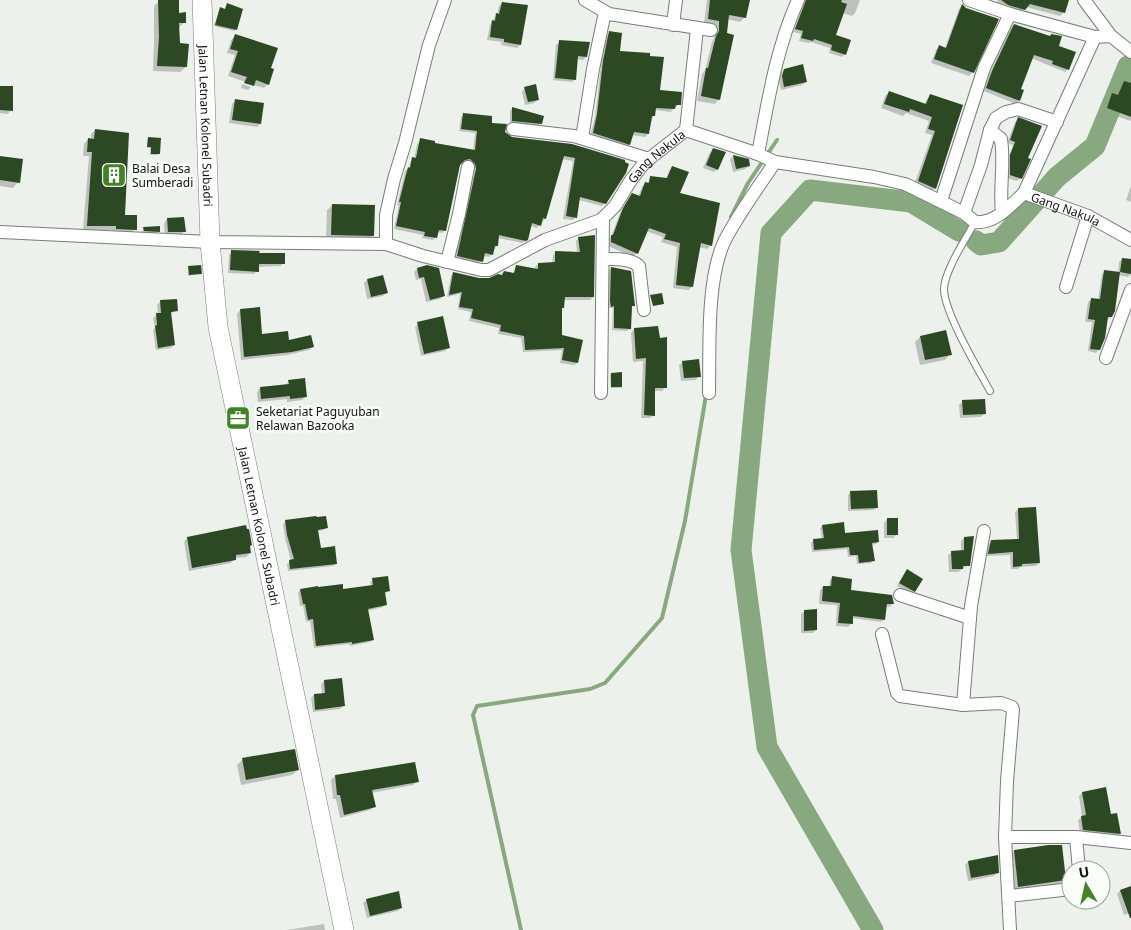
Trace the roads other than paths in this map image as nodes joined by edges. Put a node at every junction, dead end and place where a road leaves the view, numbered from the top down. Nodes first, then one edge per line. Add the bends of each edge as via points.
1 (202, 0) edge
2 (444, 0) edge
3 (585, 0) edge
4 (676, 0) edge
5 (798, 0) edge
6 (969, 0) edge
7 (1084, 0) edge
8 (605, 12) junction
9 (1010, 14) junction
10 (673, 25) junction
11 (697, 29) junction
12 (711, 30) dead end
13 (1111, 36) junction
14 (1095, 37) junction
15 (1131, 52) edge
16 (1057, 122) junction
17 (513, 129) dead end
18 (686, 130) junction
19 (990, 130) junction
20 (582, 138) junction
21 (767, 158) junction
22 (649, 159) junction
23 (468, 168) dead end
24 (1032, 196) junction
25 (941, 201) junction
26 (964, 213) junction
27 (1002, 213) junction
28 (1088, 216) junction
29 (603, 219) junction
30 (975, 222) junction
31 (0, 232) edge
32 (1131, 240) edge
33 (210, 242) junction
34 (386, 244) junction
35 (603, 259) junction
36 (447, 262) junction
37 (1066, 287) dead end
38 (1131, 290) edge
39 (644, 310) dead end
40 (1106, 358) dead end
41 (990, 391) dead end
42 (601, 393) dead end
43 (709, 393) dead end
44 (984, 531) dead end
45 (900, 595) dead end
46 (970, 618) junction
47 (882, 634) dead end
48 (963, 705) junction
49 (1005, 836) junction
50 (1076, 837) junction
51 (1131, 843) edge
52 (1078, 860) edge
53 (1061, 890) edge
54 (1009, 896) junction
55 (344, 930) edge
56 (1010, 930) edge

1 - 33 main road, Jalan Letnan Kolonel Subadri
2 - 34 street via 394,179 386,215
3 - 8 street
4 - 10 street
5 - 21 street via 775,66
6 - 9 street
7 - 13 street
8 - 10 street
8 - 20 street
9 - 14 street
9 - 25 street via 984,68
10 - 11 street
11 - 12 street
11 - 18 street
13 - 14 street
13 - 15 street
14 - 16 street
16 - 19 street via 1018,109 996,118
16 - 24 street
17 - 20 street
18 - 21 street, Gang Nakula
18 - 22 street, Gang Nakula
19 - 26 street
19 - 27 street via 1001,139
20 - 22 street
21 - 25 street, Gang Nakula via 905,184
21 - 43 street via 718,258 712,292
22 - 29 street, Gang Nakula
23 - 36 street
24 - 27 street, Gang Nakula
24 - 28 street, Gang Nakula
25 - 26 street, Gang Nakula
26 - 30 street, Gang Nakula
27 - 30 street, Gang Nakula via 988,221
28 - 32 street, Gang Nakula
28 - 37 street
29 - 35 street
29 - 36 street via 545,240 489,270
30 - 41 lane via 947,275 944,288 954,322
31 - 33 street
33 - 34 street
33 - 55 main road, Jalan Letnan Kolonel Subadri via 218,327
34 - 36 street
35 - 39 street via 622,259 639,266
35 - 42 street
38 - 40 street
44 - 46 street
45 - 46 street
46 - 48 street
47 - 48 street via 897,693 904,697
48 - 49 street via 1001,703 1013,710
49 - 50 street
49 - 54 street
50 - 51 street
50 - 52 street
53 - 54 street
54 - 56 street

